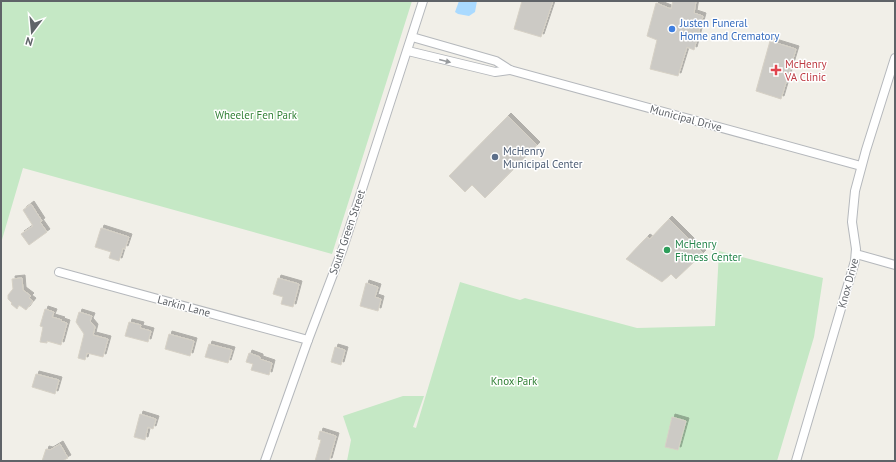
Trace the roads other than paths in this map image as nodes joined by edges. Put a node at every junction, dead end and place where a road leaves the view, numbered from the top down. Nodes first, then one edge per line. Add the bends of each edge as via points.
1 (423, 1) edge
2 (412, 37) junction
3 (408, 51) junction
4 (895, 58) edge
5 (510, 70) junction
6 (861, 166) junction
7 (856, 254) junction
8 (895, 264) edge
9 (59, 272) dead end
10 (308, 340) junction
11 (265, 461) edge
12 (796, 461) edge

1 - 2 street, South Green Street
2 - 3 street, South Green Street
2 - 5 street, Municipal Drive via 496,62
3 -> 5 street, Municipal Drive via 494,72
3 - 10 street, South Green Street via 343,248
4 - 6 street, Knox Drive
5 - 6 street, Municipal Drive
6 - 7 street, Knox Drive via 854,192 852,222
7 - 8 street
7 - 12 street, Knox Drive
9 - 10 street, Larkin Lane
10 - 11 street, South Green Street

